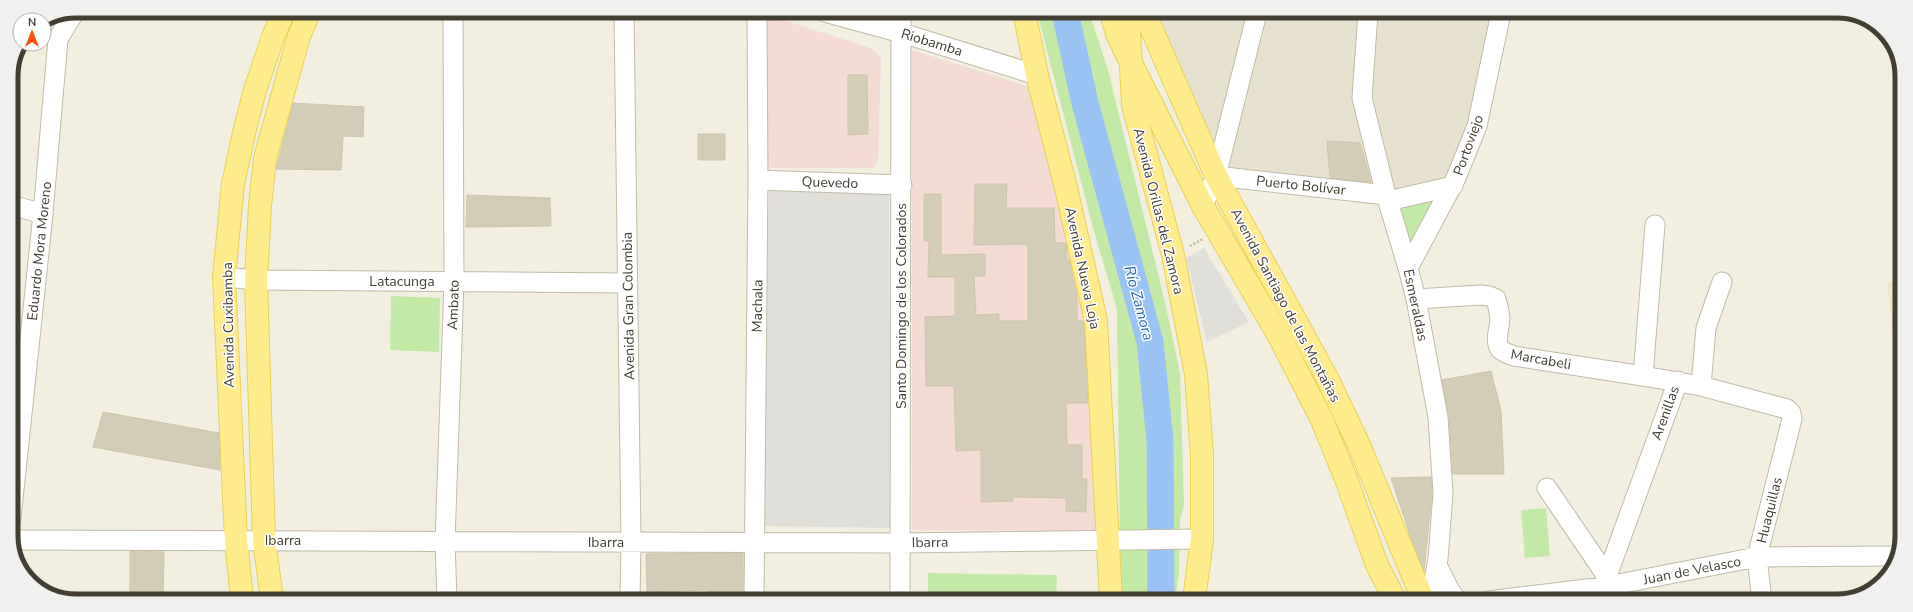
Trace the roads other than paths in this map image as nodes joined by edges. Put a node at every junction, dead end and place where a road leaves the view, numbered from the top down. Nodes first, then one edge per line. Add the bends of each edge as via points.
1 (281, 18) edge
2 (307, 18) edge
3 (453, 18) edge
4 (624, 18) edge
5 (757, 18) edge
6 (847, 18) edge
7 (901, 18) edge
8 (1025, 18) edge
9 (1113, 18) edge
10 (1128, 18) edge
11 (1147, 18) edge
12 (1256, 18) edge
13 (1368, 18) edge
14 (1500, 18) edge
15 (68, 19) edge
16 (902, 33) junction
17 (52, 35) edge
18 (50, 52) edge
19 (1130, 61) junction
20 (1038, 75) junction
21 (1216, 176) junction
22 (758, 180) junction
23 (902, 185) junction
24 (1452, 186) junction
25 (1387, 198) junction
26 (1202, 206) junction
27 (18, 207) edge
28 (44, 214) junction
29 (1655, 225) dead end
30 (1408, 268) junction
31 (224, 277) junction
32 (256, 280) junction
33 (454, 282) junction
34 (1722, 282) dead end
35 (628, 283) junction
36 (1416, 299) junction
37 (1643, 376) junction
38 (1678, 381) junction
39 (1701, 386) junction
40 (18, 454) edge
41 (1547, 488) dead end
42 (1115, 539) junction
43 (1195, 539) junction
44 (18, 540) edge
45 (236, 540) junction
46 (264, 540) junction
47 (445, 542) junction
48 (631, 542) junction
49 (754, 542) junction
50 (899, 543) junction
51 (1892, 556) edge
52 (1757, 557) junction
53 (1437, 565) junction
54 (1604, 581) junction
55 (241, 594) edge
56 (271, 594) edge
57 (446, 594) edge
58 (630, 594) edge
59 (754, 594) edge
60 (900, 594) edge
61 (1111, 594) edge
62 (1194, 594) edge
63 (1392, 594) edge
64 (1421, 594) edge
65 (1431, 594) edge
66 (1453, 594) edge
67 (1529, 594) edge
68 (1761, 594) edge

1 - 31 main road, Avenida Cuxibamba via 255,90 244,133 233,184
2 - 32 main road, Avenida Cuxibamba via 299,36 265,158
3 - 33 street, Ambato
4 - 35 street, Avenida Gran Colombia
5 - 22 street, Machala
6 - 16 street, Riobamba
7 - 16 street, Santo Domingo de los Colorados
8 - 20 main road, Avenida Nueva Loja
9 - 19 main road, Avenida Orillas del Zamora
10 - 19 main road, Avenida Orillas del Zamora
11 - 21 main road, Avenida Santiago de las Montañas
12 - 21 street
13 - 25 street, Esmeraldas via 1362,98
14 - 24 street, Portoviejo via 1477,126
15 - 17 street, Eduardo Mora Moreno
16 - 20 street, Riobamba
16 - 23 street, Santo Domingo de los Colorados
18 - 28 street, Eduardo Mora Moreno
19 - 26 main road, Avenida Santiago de las Montañas
19 - 43 main road, Avenida Orillas del Zamora via 1134,112 1173,255 1196,374 1202,454
20 - 42 main road, Avenida Nueva Loja via 1096,321
21 - 25 street, Puerto Bolívar
21 - 26 street
21 - 64 main road, Avenida Santiago de las Montañas via 1330,384 1360,445
22 - 23 street, Quevedo
22 - 49 street, Machala
23 - 50 street, Santo Domingo de los Colorados
24 - 25 street, Puerto Bolívar
24 - 30 street, Portoviejo
25 - 30 street, Esmeraldas
26 - 63 main road, Avenida Santiago de las Montañas via 1278,336 1322,420 1377,565
27 - 28 street
28 - 40 street, Eduardo Mora Moreno
29 - 37 street
30 - 36 street, Esmeraldas
31 - 32 street, Latacunga
31 - 45 main road, Avenida Cuxibamba
32 - 33 street, Latacunga
32 - 46 main road, Avenida Cuxibamba
33 - 35 street, Latacunga
33 - 47 street, Ambato
34 - 39 street via 1706,328
35 - 48 street, Avenida Gran Colombia
36 - 37 street, Marcabeli via 1489,296 1496,299 1498,306 1498,341 1499,348 1504,353
36 - 53 street, Esmeraldas via 1438,417 1443,493
37 - 38 street, Arenillas
38 - 39 street
38 - 54 street, Arenillas
39 - 52 street, Huaquillas via 1787,409 1791,413 1792,420
41 - 54 street
42 - 43 street, Ibarra
42 - 50 street, Ibarra
42 - 61 main road, Avenida Nueva Loja
43 - 62 main road, Avenida Orillas del Zamora
44 - 45 street, Ibarra
45 - 46 street, Ibarra
45 - 55 main road, Avenida Cuxibamba
46 - 47 street, Ibarra
46 - 56 main road, Avenida Cuxibamba
47 - 48 street, Ibarra
47 - 57 street, Ambato
48 - 49 street, Ibarra
48 - 58 street, Avenida Gran Colombia
49 - 50 street, Ibarra
49 - 59 street, Machala
50 - 60 street, Santo Domingo de los Colorados
51 - 52 street, Juan de Velasco
52 - 54 street, Juan de Velasco
52 - 68 street, Huaquillas
53 - 65 street, Esmeraldas
53 - 66 street
54 - 67 street, Juan de Velasco

